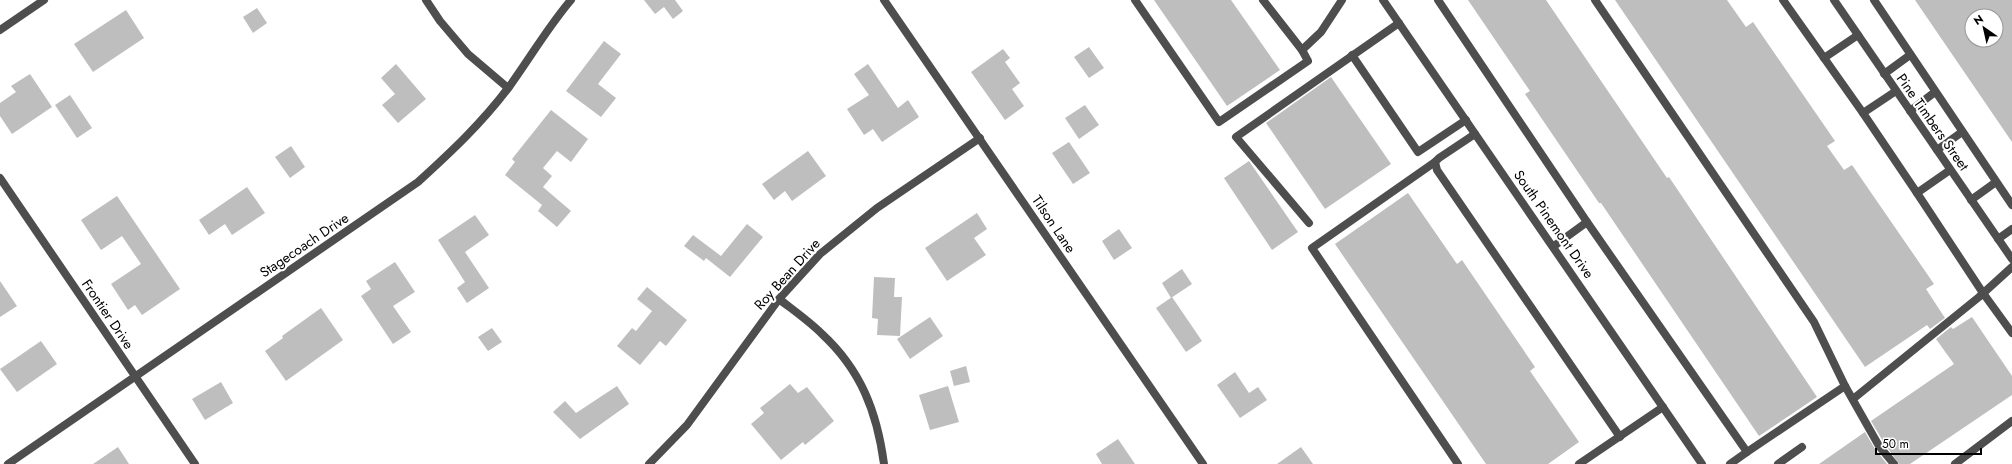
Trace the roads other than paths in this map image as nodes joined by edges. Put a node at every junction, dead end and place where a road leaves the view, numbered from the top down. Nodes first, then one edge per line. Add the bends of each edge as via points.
1 (44, 0) edge
2 (426, 0) edge
3 (571, 0) edge
4 (884, 0) edge
5 (1135, 0) edge
6 (1263, 0) edge
7 (1342, 0) edge
8 (1383, 0) edge
9 (1438, 0) edge
10 (1595, 0) edge
11 (1783, 0) edge
12 (1834, 0) edge
13 (1874, 0) edge
14 (1399, 23) junction
15 (0, 30) edge
16 (1858, 35) junction
17 (1302, 50) junction
18 (1352, 55) junction
19 (1910, 55) junction
20 (1824, 58) junction
21 (1884, 74) junction
22 (508, 88) junction
23 (1896, 91) junction
24 (1935, 92) junction
25 (1910, 111) junction
26 (1863, 113) junction
27 (1466, 120) junction
28 (1962, 132) junction
29 (1475, 134) junction
30 (980, 138) junction
31 (1937, 150) junction
32 (1435, 162) junction
33 (1950, 170) junction
34 (0, 178) edge
35 (1996, 182) junction
36 (1917, 193) junction
37 (1971, 200) junction
38 (2012, 205) edge
39 (1309, 222) dead end
40 (1587, 222) junction
41 (2012, 229) edge
42 (1998, 239) junction
43 (1554, 246) junction
44 (2012, 259) edge
45 (2012, 267) edge
46 (1983, 293) junction
47 (779, 299) junction
48 (2012, 333) edge
49 (135, 376) junction
50 (1845, 386) junction
51 (1853, 399) junction
52 (1663, 407) junction
53 (2012, 421) edge
54 (1620, 436) junction
55 (1802, 447) dead end
56 (1747, 452) junction
57 (8, 464) edge
58 (195, 464) edge
59 (649, 464) edge
60 (884, 464) edge
61 (1203, 464) edge
62 (1458, 464) edge
63 (1579, 464) edge
64 (1702, 464) edge
65 (1730, 464) edge
66 (1778, 464) edge
67 (1894, 464) edge
68 (1955, 464) edge

1 - 15 street
2 - 22 street via 468,54
3 - 22 street, Stagecoach Drive via 554,20
4 - 30 street, Tilson Lane
5 - 17 street via 1219,122 1308,61
6 - 17 street
7 - 17 street via 1321,32
8 - 14 street, South Pinemont Drive
9 - 40 street
10 - 50 street via 1814,322
11 - 20 street
12 - 16 street, Pine Timbers Street
13 - 19 street
14 - 18 street
14 - 27 street, South Pinemont Drive
16 - 20 street
16 - 21 street, Pine Timbers Street
18 - 27 street via 1418,152
18 - 39 street via 1236,137
19 - 21 street
19 - 24 street
20 - 26 street
21 - 23 street, Pine Timbers Street
22 - 49 street, Stagecoach Drive via 469,135 418,182
23 - 25 street, Pine Timbers Street
23 - 26 street
24 - 25 street
24 - 28 street
25 - 31 street, Pine Timbers Street
26 - 36 street
27 - 29 street, South Pinemont Drive
28 - 31 street
28 - 35 street
29 - 32 street
29 - 43 street, South Pinemont Drive
30 - 47 street, Roy Bean Drive via 848,230 820,254
30 - 61 street, Tilson Lane
31 - 33 street, Pine Timbers Street
32 - 54 street via 1437,170
32 - 62 street via 1312,248
33 - 36 street
33 - 37 street, Pine Timbers Street
34 - 49 street, Frontier Drive
35 - 37 street
35 - 38 street
36 - 46 street
37 - 42 street, Pine Timbers Street
40 - 43 street
40 - 56 street
41 - 42 street
42 - 44 street, Pine Timbers Street
43 - 52 street, South Pinemont Drive
45 - 46 street
46 - 48 street
46 - 51 street
47 - 59 street, Roy Bean Drive via 687,424
47 - 60 street via 822,334 854,371 875,414
49 - 57 street, Stagecoach Drive
49 - 58 street, Frontier Drive
50 - 51 street
50 - 56 street
51 - 67 street via 1879,446
52 - 54 street
52 - 64 street, South Pinemont Drive
53 - 68 street
54 - 63 street
55 - 66 street
56 - 65 street

